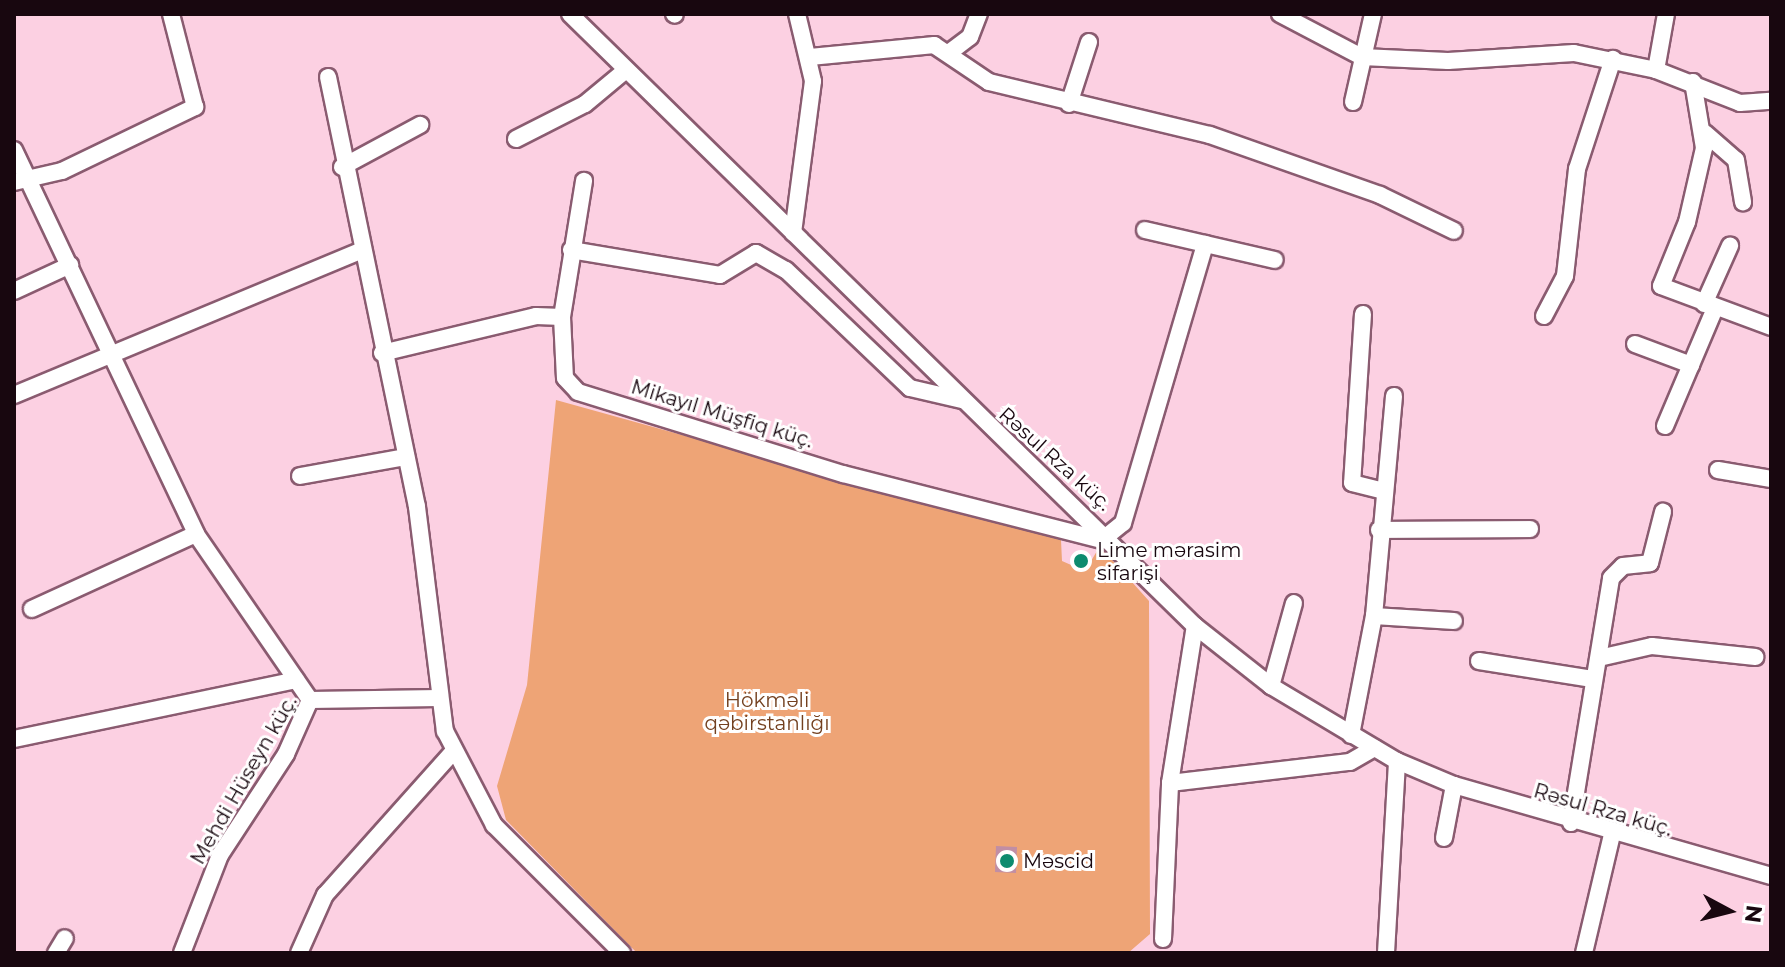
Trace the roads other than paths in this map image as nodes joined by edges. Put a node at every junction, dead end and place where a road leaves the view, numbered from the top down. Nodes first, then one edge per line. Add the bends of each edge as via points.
1 (171, 14) edge
2 (570, 14) edge
3 (797, 14) edge
4 (979, 14) edge
5 (1280, 14) edge
6 (1373, 14) edge
7 (1666, 14) edge
8 (1089, 42) dead end
9 (950, 52) junction
10 (810, 57) junction
11 (1362, 57) junction
12 (1613, 59) junction
13 (626, 70) junction
14 (1656, 70) junction
15 (328, 77) dead end
16 (1693, 82) junction
17 (1771, 101) edge
18 (1353, 102) dead end
19 (1069, 104) junction
20 (420, 125) dead end
21 (1705, 133) junction
22 (516, 139) dead end
23 (14, 150) edge
24 (342, 167) junction
25 (22, 181) edge
26 (584, 181) dead end
27 (1743, 202) dead end
28 (1145, 230) dead end
29 (1454, 231) dead end
30 (793, 233) junction
31 (1205, 244) junction
32 (1730, 246) dead end
33 (571, 250) junction
34 (360, 251) junction
35 (1275, 260) dead end
36 (70, 265) junction
37 (14, 291) edge
38 (1710, 306) junction
39 (1363, 314) dead end
40 (1544, 316) dead end
41 (562, 317) junction
42 (1771, 327) edge
43 (1635, 344) dead end
44 (112, 353) junction
45 (382, 353) junction
46 (1691, 365) junction
47 (14, 395) edge
48 (1394, 396) dead end
49 (962, 400) junction
50 (1665, 426) dead end
51 (406, 457) junction
52 (1718, 470) dead end
53 (300, 476) dead end
54 (1771, 479) edge
55 (1383, 491) junction
56 (1663, 512) dead end
57 (1530, 529) dead end
58 (1379, 530) junction
59 (196, 534) junction
60 (1111, 537) junction
61 (1294, 603) dead end
62 (32, 609) dead end
63 (1374, 616) junction
64 (1454, 621) dead end
65 (1195, 626) junction
66 (1755, 657) dead end
67 (1599, 658) junction
68 (1479, 661) dead end
69 (1593, 679) junction
70 (296, 680) junction
71 (1271, 686) junction
72 (439, 698) junction
73 (310, 700) junction
74 (1351, 735) junction
75 (14, 739) edge
76 (1374, 748) junction
77 (453, 752) junction
78 (1397, 761) junction
79 (1170, 783) junction
80 (1454, 785) junction
81 (1571, 823) junction
82 (1612, 835) junction
83 (1444, 838) dead end
84 (1771, 876) edge
85 (1163, 939) dead end
86 (182, 953) edge
87 (299, 953) edge
88 (622, 953) edge
89 (1386, 953) edge
90 (1584, 953) edge

1 - 25 street via 195,107
2 - 13 street, Rəsul Rza küç.
3 - 10 street
4 - 9 street via 970,37
5 - 11 street
6 - 11 street
7 - 14 street
8 - 19 street
9 - 10 street via 921,44
9 - 19 street via 989,82
10 - 30 street via 813,100
11 - 12 street via 1448,61 1537,51
11 - 18 street
12 - 14 street
12 - 40 street via 1577,169 1565,276
13 - 22 street via 585,104
13 - 30 street, Rəsul Rza küç.
14 - 16 street
15 - 24 street
16 - 17 street via 1740,103
16 - 21 street
19 - 29 street via 1210,135 1380,195
20 - 24 street
21 - 27 street via 1736,160
21 - 38 street via 1687,222 1661,286
23 - 25 street
24 - 34 street
25 - 36 street
26 - 33 street, Mikayıl Müşfiq küç.
28 - 31 street
30 - 49 street, Rəsul Rza küç.
31 - 35 street
31 - 60 street via 1123,523
32 - 38 street
33 - 41 street, Mikayıl Müşfiq küç.
33 - 49 street via 720,275 756,253 786,270 910,388
34 - 44 street
34 - 45 street
36 - 37 street
36 - 44 street
38 - 42 street
38 - 46 street
39 - 55 street via 1352,483
41 - 45 street via 536,316
41 - 60 street, Mikayıl Müşfiq küç. via 565,378 578,392 872,482 1075,537
43 - 46 street
44 - 47 street
44 - 59 street
45 - 51 street
46 - 50 street
48 - 55 street
49 - 60 street, Rəsul Rza küç.
51 - 53 street
51 - 72 street
52 - 54 street
55 - 58 street
56 - 67 street via 1650,563 1623,566 1611,578
57 - 58 street
58 - 63 street
59 - 62 street
59 - 70 street
60 - 65 street, Rəsul Rza küç.
61 - 71 street
63 - 64 street
63 - 74 street
65 - 71 street, Rəsul Rza küç.
65 - 79 street
66 - 67 street via 1652,646
67 - 69 street
68 - 69 street
69 - 81 street
70 - 73 street
70 - 75 street
71 - 74 street, Rəsul Rza küç.
72 - 73 street, Mehdi Hüseyn küç.
72 - 77 street
73 - 86 street, Mehdi Hüseyn küç. via 286,754 220,855
74 - 76 street, Rəsul Rza küç.
76 - 78 street, Rəsul Rza küç.
76 - 79 street via 1350,762
77 - 87 street via 325,895
77 - 88 street via 494,825
78 - 80 street, Rəsul Rza küç.
78 - 89 street
79 - 85 street
80 - 81 street, Rəsul Rza küç.
80 - 83 street
81 - 82 street, Rəsul Rza küç.
82 - 84 street, Rəsul Rza küç.
82 - 90 street

